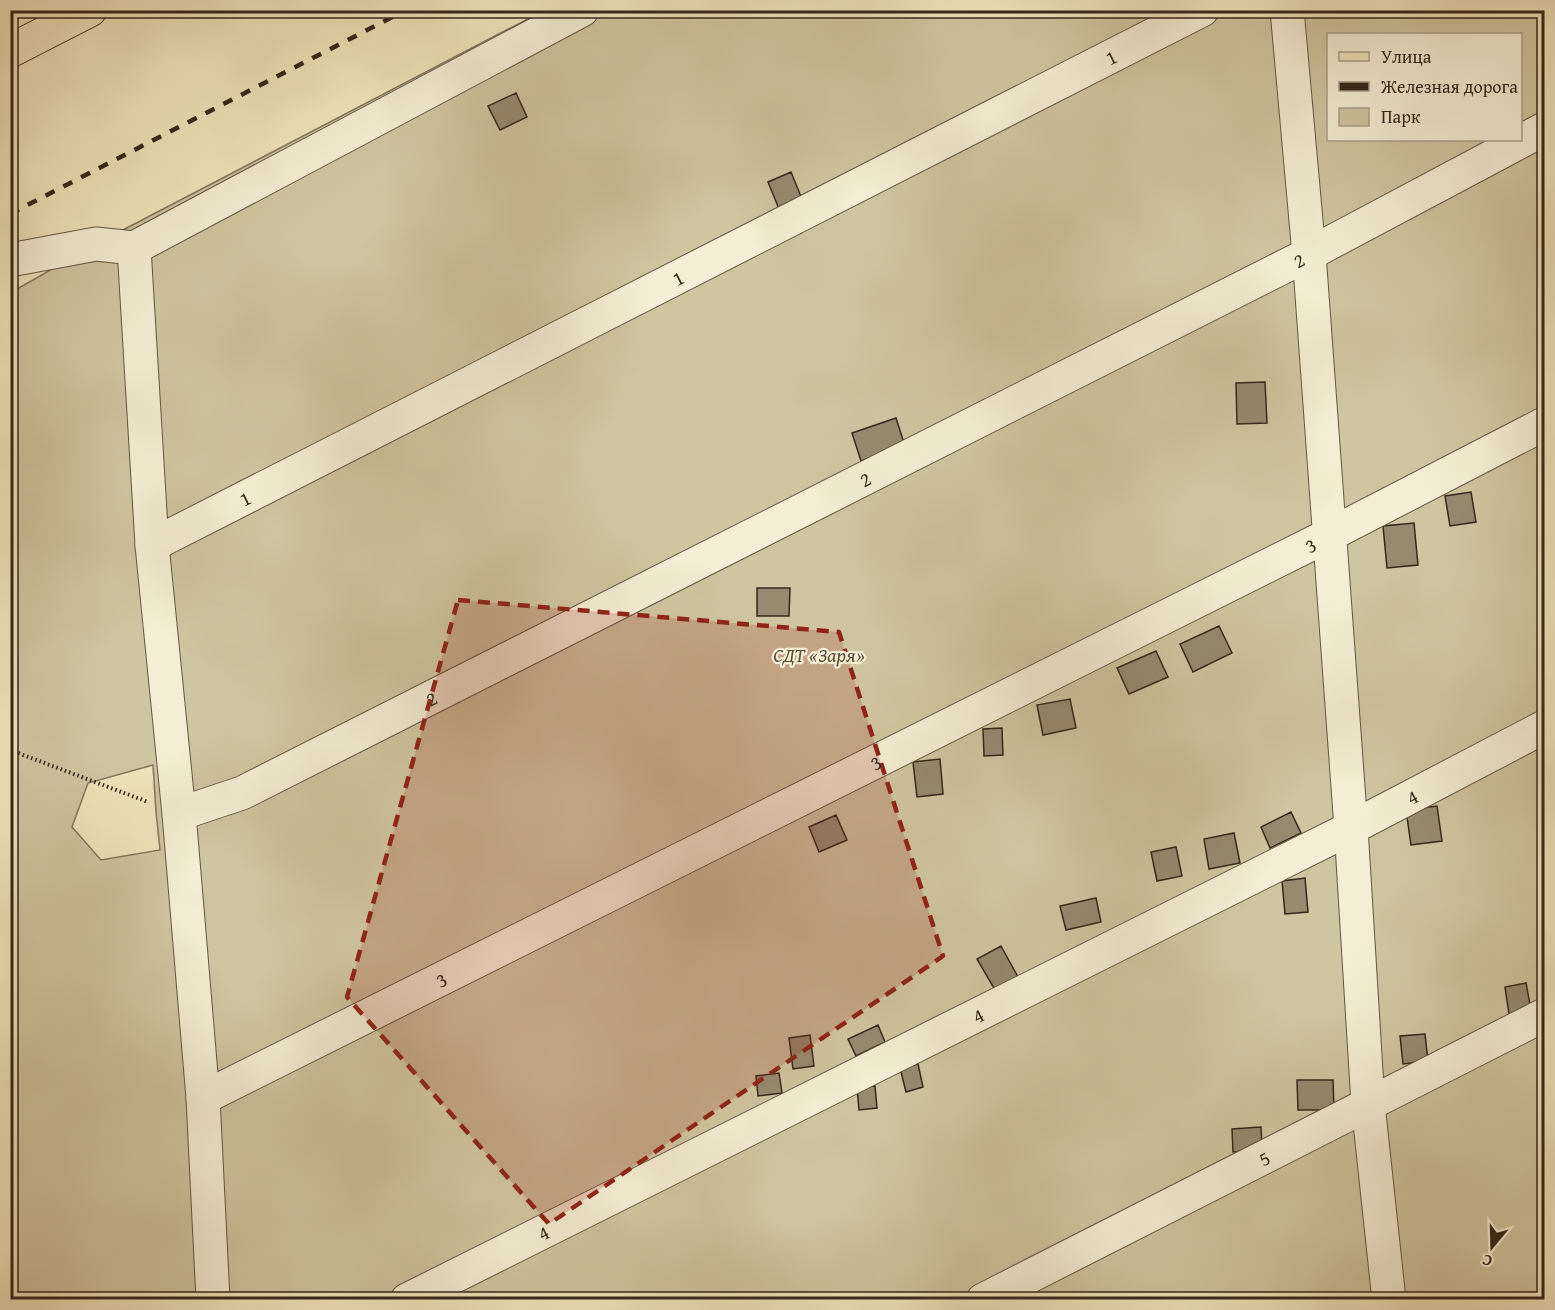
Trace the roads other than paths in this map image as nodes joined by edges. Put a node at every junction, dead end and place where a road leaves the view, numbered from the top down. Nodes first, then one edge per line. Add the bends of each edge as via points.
1 (582, 10) edge
2 (1202, 10) edge
3 (1287, 10) edge
4 (75, 14) edge
5 (10, 51) edge
6 (1545, 129) edge
7 (134, 248) junction
8 (1309, 254) junction
9 (10, 260) edge
10 (1545, 424) edge
11 (1329, 536) junction
12 (152, 544) junction
13 (1545, 727) edge
14 (179, 814) junction
15 (1351, 828) junction
16 (1545, 1015) edge
17 (203, 1098) junction
18 (1368, 1104) junction
19 (213, 1299) edge
20 (407, 1299) edge
21 (983, 1299) edge
22 (1389, 1299) edge

1 - 7 street
2 - 12 street, 1
3 - 8 street
4 - 5 main road
6 - 8 street, 2
7 - 9 street via 96,244
7 - 12 street
8 - 11 street
8 - 14 street, 2 via 242,793
10 - 11 street, 3
11 - 15 street
11 - 17 street, 3
12 - 14 street
13 - 15 street, 4
14 - 17 street
15 - 18 street
15 - 20 street, 4
16 - 18 street, 5
17 - 19 street
18 - 21 street, 5
18 - 22 street

